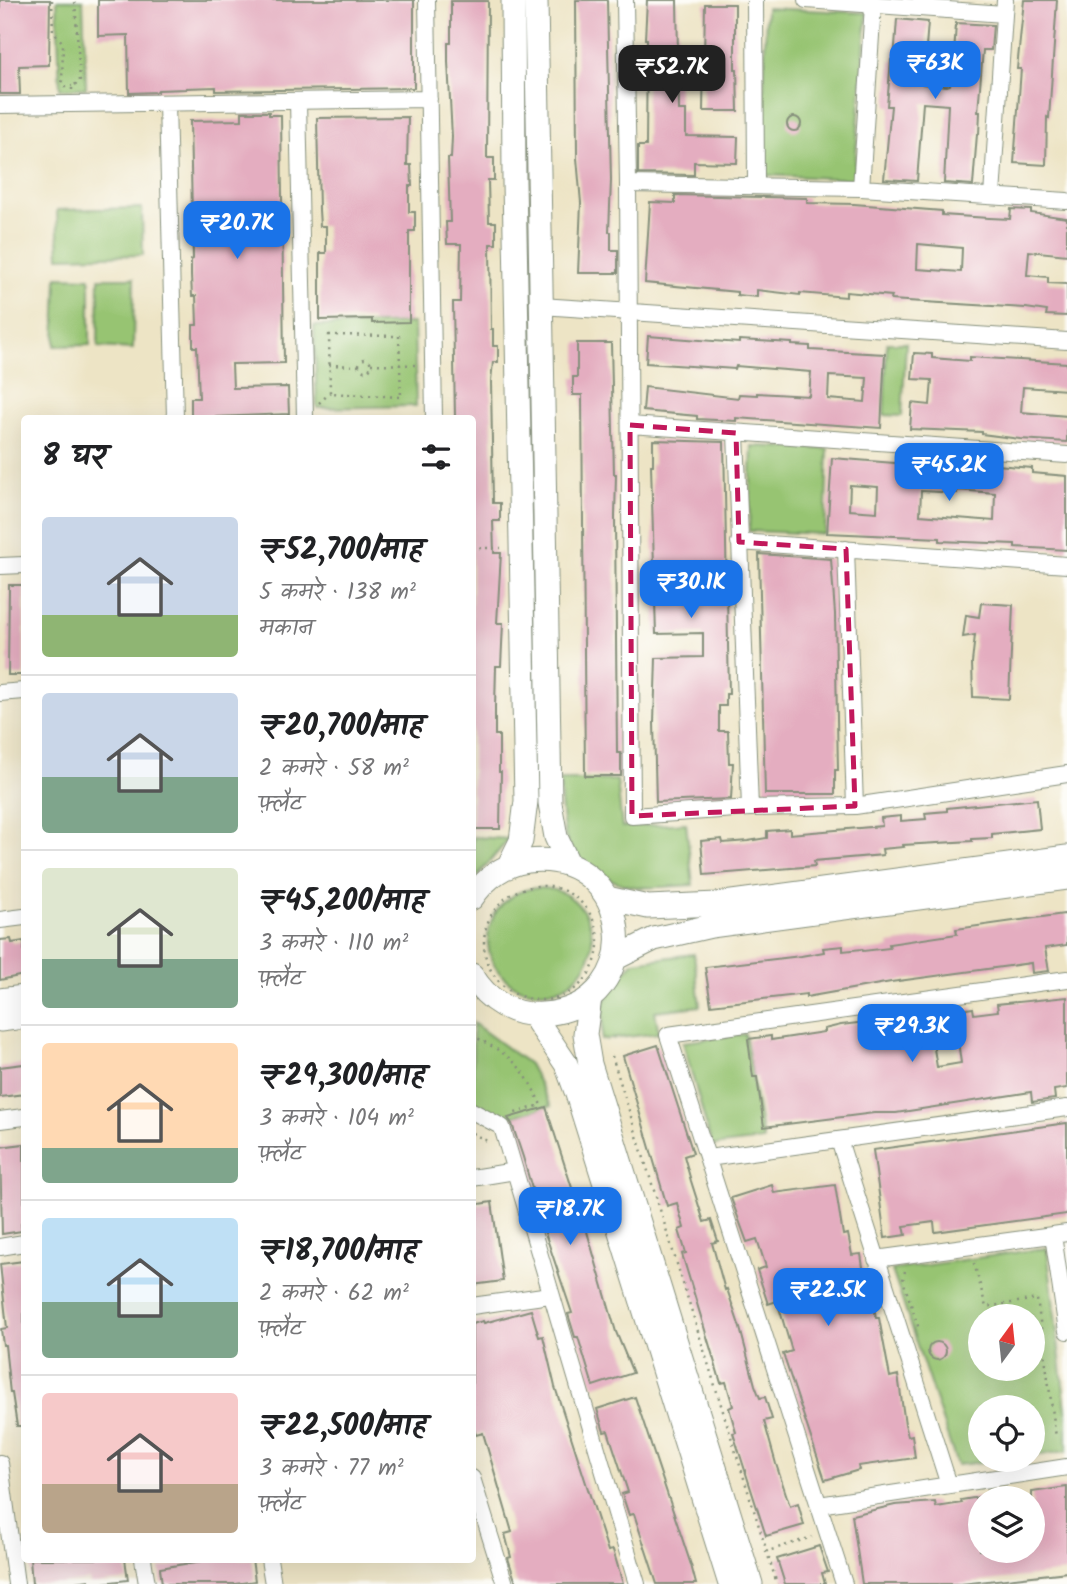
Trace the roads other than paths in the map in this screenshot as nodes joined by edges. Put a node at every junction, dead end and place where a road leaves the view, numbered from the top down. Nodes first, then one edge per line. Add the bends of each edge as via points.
1 (427, 0) edge
2 (513, 0) edge
3 (536, 0) edge
4 (625, 0) edge
5 (755, 0) edge
6 (806, 0) edge
7 (873, 5) junction
8 (1004, 7) edge
9 (429, 99) junction
10 (299, 101) junction
11 (167, 103) junction
12 (0, 105) edge
13 (628, 184) junction
14 (756, 185) junction
15 (861, 188) junction
16 (992, 196) junction
17 (1067, 201) edge
18 (541, 306) junction
19 (629, 312) junction
20 (1067, 341) edge
21 (175, 415) edge
22 (305, 415) edge
23 (434, 415) edge
24 (630, 425) junction
25 (736, 433) junction
26 (1067, 455) edge
27 (738, 542) junction
28 (846, 549) junction
29 (21, 565) edge
30 (1067, 565) edge
31 (0, 566) edge
32 (21, 691) edge
33 (0, 693) edge
34 (1067, 774) edge
35 (855, 806) junction
36 (750, 808) junction
37 (1067, 857) edge
38 (569, 865) junction
39 (508, 867) junction
40 (1067, 878) edge
41 (476, 893) edge
42 (607, 898) junction
43 (21, 917) edge
44 (0, 920) edge
45 (616, 958) junction
46 (1067, 979) edge
47 (476, 982) edge
48 (21, 997) edge
49 (590, 998) junction
50 (0, 1000) edge
51 (533, 1015) junction
52 (21, 1017) edge
53 (0, 1020) edge
54 (1067, 1108) edge
55 (476, 1113) edge
56 (21, 1117) edge
57 (0, 1120) edge
58 (839, 1140) junction
59 (708, 1158) junction
60 (515, 1171) junction
61 (476, 1177) edge
62 (1060, 1234) edge
63 (21, 1244) edge
64 (0, 1247) edge
65 (876, 1259) junction
66 (551, 1295) junction
67 (476, 1305) edge
68 (1067, 1331) edge
69 (0, 1463) edge
70 (1067, 1466) edge
71 (949, 1485) junction
72 (476, 1491) edge
73 (819, 1505) junction
74 (144, 1563) edge
75 (270, 1563) edge
76 (16, 1584) edge
77 (147, 1584) edge
78 (273, 1584) edge
79 (505, 1584) edge
80 (637, 1584) edge
81 (730, 1584) edge
82 (751, 1584) edge
83 (844, 1584) edge

1 - 9 street
2 - 39 street via 526,801 522,841
3 - 18 street
4 - 13 street
5 - 14 street
6 - 7 street
7 - 8 street
7 - 15 street
8 - 16 street
9 - 10 street
9 - 23 street
10 - 11 street
10 - 22 street
11 - 12 street
11 - 21 street
13 - 14 street
13 - 19 street
14 - 15 street
15 - 16 street
16 - 17 street
18 - 19 street
18 - 38 street via 550,803 556,837
19 - 20 street
19 - 24 street
24 - 25 street
24 - 36 street via 632,816
25 - 26 street
25 - 27 street
27 - 28 street
27 - 36 street
28 - 30 street
28 - 35 street
29 - 31 street
32 - 33 street
34 - 35 street
35 - 36 street
37 - 42 street via 717,904 648,906
38 - 39 street via 541,859
38 - 42 street via 589,876
39 - 41 street via 485,881
40 - 45 street via 711,926 654,939
42 - 45 street via 618,928
43 - 44 street
45 - 49 street via 606,980
46 - 59 street via 668,1035
47 - 51 street via 502,1006
48 - 50 street
49 - 51 street via 560,1013
49 - 82 street via 585,1034 590,1064
51 - 81 street via 566,1064 589,1129
52 - 53 street
54 - 58 street
55 - 60 street via 502,1127
56 - 57 street
58 - 59 street
58 - 65 street
59 - 73 street
60 - 61 street
60 - 66 street
62 - 65 street
62 - 68 street
63 - 64 street
65 - 71 street
66 - 67 street
66 - 80 street
69 - 76 street
70 - 71 street
71 - 73 street
72 - 79 street
73 - 83 street
74 - 77 street
75 - 78 street

